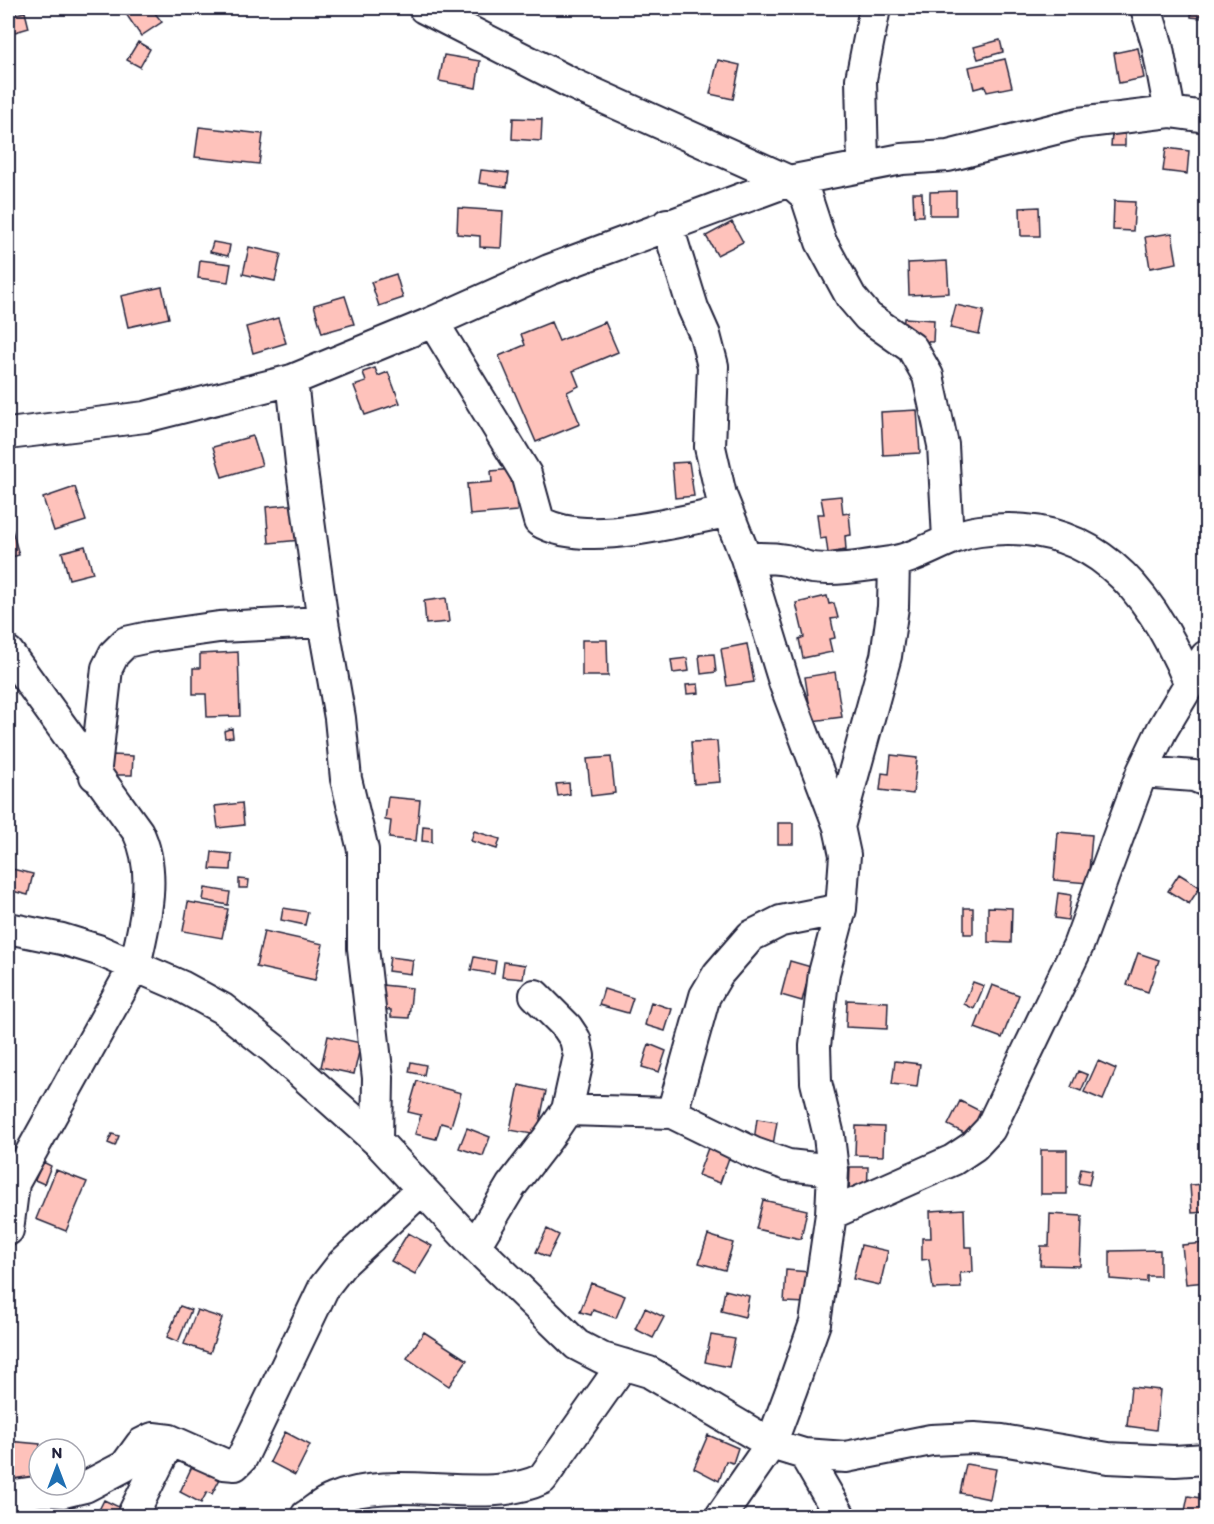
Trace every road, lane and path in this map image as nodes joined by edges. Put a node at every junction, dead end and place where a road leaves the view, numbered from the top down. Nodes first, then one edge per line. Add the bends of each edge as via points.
1 (424, 8) edge
2 (875, 8) edge
3 (1146, 8) edge
4 (1170, 112) junction
5 (1206, 117) edge
6 (863, 165) junction
7 (789, 181) junction
8 (667, 224) junction
9 (433, 322) junction
10 (292, 380) junction
11 (8, 434) edge
12 (727, 512) junction
13 (948, 539) junction
14 (746, 558) junction
15 (894, 562) junction
16 (323, 622) junction
17 (8, 652) edge
18 (1206, 656) edge
19 (1189, 682) junction
20 (1142, 772) junction
21 (95, 776) junction
22 (1206, 781) edge
23 (839, 827) junction
24 (841, 909) junction
25 (8, 928) edge
26 (135, 965) junction
27 (535, 994) dead end
28 (567, 1110) junction
29 (672, 1113) junction
30 (377, 1142) junction
31 (833, 1170) junction
32 (421, 1190) junction
33 (831, 1214) junction
34 (8, 1215) edge
35 (475, 1246) junction
36 (624, 1364) junction
37 (170, 1440) junction
38 (771, 1444) junction
39 (804, 1454) junction
40 (1206, 1459) edge
41 (8, 1497) edge
42 (132, 1516) edge
43 (306, 1516) edge
44 (721, 1516) edge
45 (840, 1516) edge

1 - 7 street via 575,85
2 - 6 street via 861,79
3 - 4 street
4 - 5 street
4 - 6 street via 1079,123 948,156
6 - 7 street
7 - 8 street
7 - 13 street via 806,196 820,242 851,297 868,316 912,348 925,369 943,445
8 - 9 street via 549,270
8 - 12 street via 713,366 710,447
9 - 10 street
9 - 12 street via 526,474 539,521 553,529 622,532
10 - 11 street via 145,417
10 - 16 street
12 - 14 street
13 - 15 street
13 - 19 street via 978,531 1029,530 1050,532 1088,548 1129,579 1144,596 1177,652
14 - 15 street via 770,557 810,568
14 - 23 street via 785,685
15 - 23 street via 886,656
16 - 21 street via 219,627 126,642 107,668
16 - 30 street via 346,780 363,850 363,948 378,1078
17 - 21 street
18 - 19 street
19 - 20 street
20 - 22 street via 1185,775
20 - 33 street via 1078,946 990,1129 953,1160
21 - 26 street via 138,832 149,861 144,930
23 - 24 street via 845,855
24 - 29 street via 781,921 751,936 718,974 705,996
24 - 31 street via 824,973 815,1046 816,1082
25 - 26 street via 62,939
26 - 30 street via 223,1009 276,1050
26 - 34 street via 28,1154 14,1183
27 - 28 street via 575,1039 579,1056
28 - 29 street
28 - 35 street via 510,1186
29 - 31 street via 754,1153 788,1165
30 - 32 street
31 - 33 street
32 - 35 street
32 - 37 street via 342,1264 324,1287 242,1458 235,1464 224,1464
33 - 38 street via 814,1323
35 - 36 street via 577,1345
36 - 38 street via 681,1389
36 - 43 street via 542,1479 523,1489 369,1491 332,1499
37 - 41 street via 153,1438 141,1444 124,1466 85,1487
37 - 42 street
38 - 39 street
38 - 44 street
39 - 40 street via 846,1457 931,1440 974,1438 1108,1458
39 - 45 street

